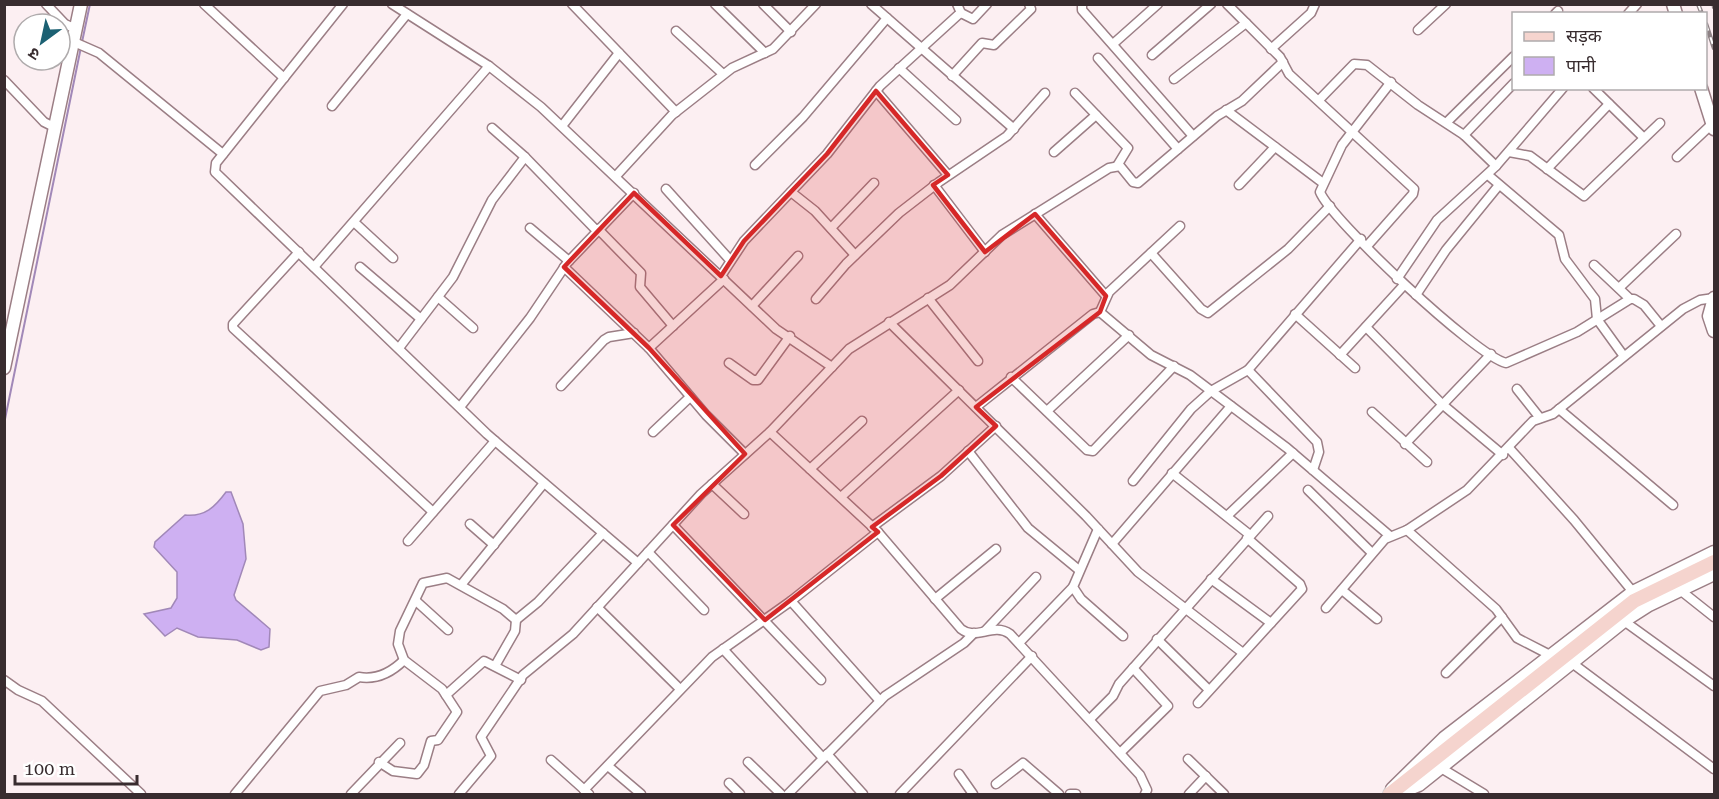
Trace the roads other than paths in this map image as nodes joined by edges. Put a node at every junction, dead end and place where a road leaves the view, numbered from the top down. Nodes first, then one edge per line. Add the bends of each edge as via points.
1 (46, 4) edge
2 (81, 4) edge
3 (204, 4) edge
4 (343, 4) edge
5 (392, 4) edge
6 (572, 4) edge
7 (715, 4) edge
8 (763, 4) edge
9 (816, 4) edge
10 (872, 4) edge
11 (987, 4) edge
12 (1029, 4) edge
13 (1082, 4) edge
14 (1158, 4) edge
15 (1211, 4) edge
16 (1227, 4) edge
17 (1315, 4) edge
18 (1446, 4) edge
19 (882, 8) edge
20 (959, 9) edge
21 (407, 14) junction
22 (887, 18) junction
23 (1246, 23) junction
24 (1418, 30) dead end
25 (676, 31) dead end
26 (791, 32) junction
27 (75, 38) junction
28 (1113, 44) junction
29 (922, 49) junction
30 (1271, 49) junction
31 (619, 53) junction
32 (765, 53) junction
33 (1152, 55) dead end
34 (1098, 58) dead end
35 (1512, 58) edge
36 (1283, 62) junction
37 (489, 66) junction
38 (899, 68) junction
39 (723, 74) junction
40 (952, 76) junction
41 (284, 78) junction
42 (4, 80) edge
43 (1174, 80) dead end
44 (1391, 82) junction
45 (1512, 85) edge
46 (1561, 90) edge
47 (1595, 90) edge
48 (1702, 90) edge
49 (876, 91) junction
50 (1045, 93) dead end
51 (1075, 93) dead end
52 (1319, 100) junction
53 (1609, 104) junction
54 (332, 106) dead end
55 (1226, 110) junction
56 (676, 112) junction
57 (1096, 115) junction
58 (956, 120) dead end
59 (1447, 122) junction
60 (1660, 123) dead end
61 (562, 126) junction
62 (1714, 126) edge
63 (492, 128) dead end
64 (56, 129) junction
65 (1014, 129) junction
66 (1353, 131) junction
67 (1464, 135) junction
68 (1193, 136) junction
69 (1644, 138) junction
70 (1275, 147) junction
71 (1178, 149) junction
72 (1054, 152) dead end
73 (1509, 152) junction
74 (223, 154) junction
75 (525, 157) junction
76 (1677, 157) dead end
77 (755, 165) dead end
78 (1117, 166) junction
79 (1497, 166) junction
80 (1547, 169) junction
81 (1488, 175) junction
82 (616, 176) junction
83 (948, 176) junction
84 (874, 183) dead end
85 (1323, 183) junction
86 (1239, 184) dead end
87 (933, 185) junction
88 (1499, 185) junction
89 (666, 189) dead end
90 (791, 192) junction
91 (634, 194) junction
92 (1330, 206) junction
93 (1035, 214) junction
94 (354, 222) junction
95 (1180, 226) dead end
96 (530, 228) dead end
97 (831, 228) junction
98 (597, 230) junction
99 (1676, 234) dead end
100 (1364, 243) junction
101 (299, 252) junction
102 (985, 252) junction
103 (1151, 253) junction
104 (855, 255) junction
105 (798, 256) dead end
106 (393, 258) dead end
107 (730, 260) junction
108 (567, 264) junction
109 (1594, 265) dead end
110 (314, 267) junction
111 (360, 267) dead end
112 (722, 278) junction
113 (1401, 282) junction
114 (1618, 288) junction
115 (1416, 295) junction
116 (1106, 296) junction
117 (438, 297) junction
118 (816, 298) dead end
119 (928, 298) junction
120 (1714, 298) edge
121 (1630, 299) junction
122 (752, 306) junction
123 (1100, 312) junction
124 (1295, 314) junction
125 (421, 319) junction
126 (1597, 320) junction
127 (889, 322) junction
128 (674, 326) junction
129 (1661, 326) junction
130 (1366, 327) junction
131 (473, 328) dead end
132 (1714, 331) edge
133 (634, 333) junction
134 (1129, 335) junction
135 (790, 336) junction
136 (399, 348) junction
137 (649, 348) junction
138 (1491, 354) junction
139 (1340, 355) junction
140 (1623, 355) junction
141 (978, 361) dead end
142 (729, 363) dead end
143 (1174, 366) junction
144 (4, 368) edge
145 (832, 368) junction
146 (1355, 368) dead end
147 (1248, 370) junction
148 (1011, 377) junction
149 (561, 386) dead end
150 (1517, 388) dead end
151 (958, 390) junction
152 (1211, 391) junction
153 (690, 397) junction
154 (1442, 404) junction
155 (1231, 406) junction
156 (460, 407) junction
157 (976, 407) junction
158 (1558, 409) junction
159 (1047, 411) junction
160 (1372, 412) dead end
161 (1540, 418) junction
162 (862, 421) dead end
163 (996, 426) junction
164 (653, 432) dead end
165 (770, 432) junction
166 (495, 441) junction
167 (1405, 444) junction
168 (968, 451) junction
169 (1506, 451) junction
170 (1293, 453) junction
171 (745, 454) junction
172 (1427, 462) dead end
173 (810, 469) junction
174 (1312, 470) junction
175 (1172, 473) junction
176 (1133, 481) dead end
177 (544, 483) junction
178 (712, 484) junction
179 (1308, 490) dead end
180 (841, 497) junction
181 (1673, 505) dead end
182 (433, 512) junction
183 (744, 514) dead end
184 (1227, 516) junction
185 (1268, 516) dead end
186 (470, 524) dead end
187 (673, 525) junction
188 (1098, 529) junction
189 (875, 530) junction
190 (1407, 530) junction
191 (603, 533) junction
192 (1249, 536) junction
193 (1390, 536) junction
194 (408, 541) dead end
195 (494, 544) junction
196 (1112, 544) junction
197 (996, 549) dead end
198 (648, 552) junction
199 (1714, 552) edge
200 (1372, 553) junction
201 (638, 562) junction
202 (1714, 562) edge
203 (1079, 570) junction
204 (1714, 574) edge
205 (1036, 577) dead end
206 (1210, 579) junction
207 (461, 585) junction
208 (1073, 587) junction
209 (1342, 590) junction
210 (1680, 590) junction
211 (1633, 592) junction
212 (935, 599) junction
213 (416, 601) junction
214 (791, 601) junction
215 (597, 607) junction
216 (1185, 607) junction
217 (1326, 608) dead end
218 (704, 610) dead end
219 (1502, 617) junction
220 (1714, 617) edge
221 (1377, 619) dead end
222 (516, 620) junction
223 (765, 620) junction
224 (1624, 621) junction
225 (1271, 623) junction
226 (448, 630) dead end
227 (985, 631) junction
228 (974, 633) junction
229 (1123, 636) dead end
230 (1157, 639) junction
231 (1019, 643) junction
232 (723, 649) junction
233 (1243, 653) junction
234 (1550, 655) junction
235 (1032, 656) junction
236 (404, 660) junction
237 (1572, 663) junction
238 (495, 666) junction
239 (1133, 668) junction
240 (1446, 673) dead end
241 (4, 680) edge
242 (521, 680) junction
243 (821, 680) dead end
244 (1714, 686) edge
245 (680, 689) junction
246 (1209, 690) junction
247 (446, 695) junction
248 (880, 701) junction
249 (1198, 703) dead end
250 (1090, 719) junction
251 (400, 743) dead end
252 (1120, 753) junction
253 (825, 756) junction
254 (1188, 759) dead end
255 (551, 760) dead end
256 (379, 762) junction
257 (748, 762) dead end
258 (608, 766) junction
259 (1441, 768) junction
260 (1714, 769) edge
261 (959, 774) dead end
262 (1206, 776) junction
263 (729, 783) dead end
264 (996, 784) dead end
265 (586, 792) edge
266 (905, 793) edge
267 (972, 794) edge
268 (141, 795) edge
269 (235, 795) edge
270 (351, 795) edge
271 (459, 795) edge
272 (641, 795) edge
273 (740, 795) edge
274 (781, 795) edge
275 (788, 795) edge
276 (863, 795) edge
277 (1059, 795) edge
278 (1070, 795) edge
279 (1076, 795) edge
280 (1145, 795) edge
281 (1189, 795) edge
282 (1224, 795) edge
283 (1389, 795) edge
284 (1397, 795) edge
285 (1484, 795) edge

1 - 27 street
2 - 27 main road
3 - 41 street
4 - 41 street
5 - 21 street
6 - 31 street
7 - 32 street
8 - 26 street
9 - 26 street
10 - 19 street
11 - 20 street via 973,19
12 - 40 street via 1031,9 994,45 982,43
13 - 28 street via 1082,10
14 - 28 street
15 - 33 street
16 - 23 street
17 - 30 street via 1311,13
18 - 24 street
19 - 22 street
20 - 29 street
21 - 37 street
21 - 54 street
22 - 29 street
22 - 77 street via 803,117
23 - 30 street
23 - 43 street
25 - 39 street
26 - 32 street
27 - 64 main road
27 - 74 street
28 - 68 street
29 - 38 street
29 - 40 street
30 - 36 street
31 - 56 street
31 - 61 street
32 - 39 street
34 - 71 street
35 - 59 street
36 - 52 street via 1289,74
36 - 55 street via 1242,101
37 - 61 street
37 - 94 street
38 - 49 street
38 - 58 street
39 - 56 street
40 - 65 street
41 - 74 street
42 - 64 street via 44,122
44 - 52 street via 1367,64 1354,64
44 - 59 street via 1418,105
44 - 66 street
45 - 67 street
46 - 73 street
47 - 53 street
48 - 62 main road
49 - 83 street
49 - 90 street via 827,154
50 - 65 street
51 - 57 street
52 - 66 street
53 - 69 street
53 - 80 street
55 - 68 street
55 - 70 street
56 - 82 street
57 - 72 street
57 - 78 street via 1128,148
59 - 67 street
60 - 69 street
61 - 82 street
62 - 76 street
63 - 75 street
64 - 144 main road
65 - 83 street
66 - 85 street
66 - 100 street via 1414,192
67 - 79 street
68 - 71 street
69 - 80 street via 1584,196
70 - 85 street
70 - 86 street
71 - 78 street via 1138,183
73 - 79 street
73 - 80 street via 1530,156
74 - 101 street via 214,165 215,172
75 - 98 street
75 - 117 street via 492,200 456,272
78 - 93 street
79 - 81 street
81 - 88 street
81 - 113 street via 1437,220
82 - 91 street
83 - 87 street
84 - 97 street
85 - 92 street via 1320,192
87 - 102 street
87 - 104 street
88 - 115 street via 1446,250
88 - 126 street via 1559,235 1565,259 1595,298
89 - 107 street
90 - 97 street
90 - 107 street
91 - 98 street
91 - 112 street
92 - 100 street
92 - 103 street via 1283,253 1208,314
93 - 102 street via 1002,235
93 - 116 street
94 - 106 street
94 - 110 street
95 - 103 street
96 - 108 street
97 - 104 street
98 - 108 street
98 - 128 street via 641,273 640,287
99 - 114 street
100 - 113 street
100 - 124 street
101 - 110 street
101 - 182 street via 233,328
102 - 119 street via 950,285
103 - 116 street
104 - 118 street
105 - 122 street
107 - 112 street
108 - 133 street
108 - 156 street
109 - 114 street
110 - 136 street
111 - 125 street
112 - 122 street
112 - 128 street
113 - 115 street
113 - 130 street
114 - 121 street
115 - 138 street
116 - 123 street
117 - 125 street
117 - 131 street
119 - 127 street
119 - 141 street
120 - 129 street via 1692,303
120 - 132 main road via 1709,316
121 - 126 street
121 - 129 street via 1644,304
122 - 135 street via 776,329
123 - 134 street
123 - 148 street
124 - 139 street
124 - 147 street
125 - 136 street
126 - 138 street via 1510,362 1501,362
126 - 140 street
127 - 145 street via 849,349
127 - 151 street
128 - 137 street
129 - 140 street
130 - 139 street
130 - 154 street
133 - 137 street
133 - 149 street via 604,340
134 - 143 street via 1151,355
134 - 159 street
135 - 142 street via 758,380
135 - 145 street
136 - 156 street
137 - 153 street
138 - 154 street
139 - 146 street
140 - 158 street
143 - 152 street
143 - 159 street via 1093,451 1087,450
145 - 165 street
147 - 152 street
147 - 174 street via 1317,442 1319,452
148 - 157 street
148 - 159 street
150 - 161 street
151 - 157 street
151 - 180 street
152 - 155 street
152 - 176 street via 1184,417
153 - 164 street
153 - 171 street
154 - 167 street
154 - 169 street
155 - 170 street
155 - 175 street
156 - 166 street
157 - 163 street
158 - 161 street
158 - 181 street
160 - 167 street
161 - 169 street
162 - 173 street
163 - 168 street
163 - 188 street
165 - 171 street
165 - 173 street
166 - 177 street
166 - 182 street
167 - 172 street
168 - 189 street
168 - 203 street via 1028,528
169 - 190 street via 1467,490
169 - 211 street via 1568,513
170 - 174 street
170 - 184 street
171 - 178 street
173 - 180 street
174 - 193 street
175 - 184 street
175 - 196 street
177 - 191 street
177 - 195 street
178 - 183 street
178 - 187 street
179 - 200 street
180 - 189 street
182 - 194 street
184 - 192 street
185 - 192 street
186 - 195 street
187 - 198 street
187 - 223 street
188 - 196 street
188 - 203 street
189 - 212 street
189 - 214 street
190 - 193 street
190 - 219 street
191 - 201 street
191 - 222 street
192 - 206 street
192 - 225 street via 1302,587
193 - 200 street
195 - 207 street
196 - 216 street via 1138,572
197 - 212 street
198 - 201 street
198 - 218 street
199 - 211 main road
200 - 209 street
201 - 215 street
202 - 283 main road via 1634,601
203 - 208 street
204 - 210 main road
205 - 227 street
206 - 216 street
206 - 225 street
207 - 213 street via 444,577 423,583
207 - 222 street
208 - 229 street
208 - 231 street
209 - 217 street
209 - 221 street
210 - 220 street
210 - 224 main road
211 - 234 main road
212 - 228 street via 961,629
213 - 226 street
213 - 236 street via 398,638
214 - 223 street
214 - 248 street
215 - 242 street
215 - 245 street
216 - 230 street
216 - 233 street
219 - 234 street via 1518,638
219 - 240 street
222 - 238 street via 515,631
223 - 232 street
223 - 243 street
224 - 237 main road
224 - 244 street
225 - 233 street
227 - 228 street
227 - 231 street via 1004,629
228 - 248 street via 964,644
230 - 239 street
230 - 246 street
231 - 235 street
232 - 245 street
232 - 253 street
233 - 246 street
234 - 283 main road via 1444,738 1402,776
235 - 250 street
235 - 266 street
236 - 247 street
236 - 269 street via 386,674 371,679 359,677 346,685 320,691
237 - 259 main road
237 - 260 street
238 - 242 street
238 - 247 street via 482,662
239 - 250 street
239 - 252 street via 1168,706
241 - 268 street via 42,701
242 - 271 street via 481,737 491,756
245 - 258 street
246 - 249 street
247 - 256 street via 458,712 438,740 430,741 425,762 417,774 393,771
248 - 253 street
250 - 252 street
251 - 256 street
252 - 280 street via 1140,775 1147,790
253 - 275 street
253 - 276 street
254 - 262 street
255 - 265 street
256 - 270 street
257 - 274 street
258 - 265 street
258 - 272 street
259 - 284 main road
259 - 285 street
261 - 267 street
262 - 281 street
262 - 282 street
263 - 273 street
264 - 277 street via 1023,763
278 - 279 street

